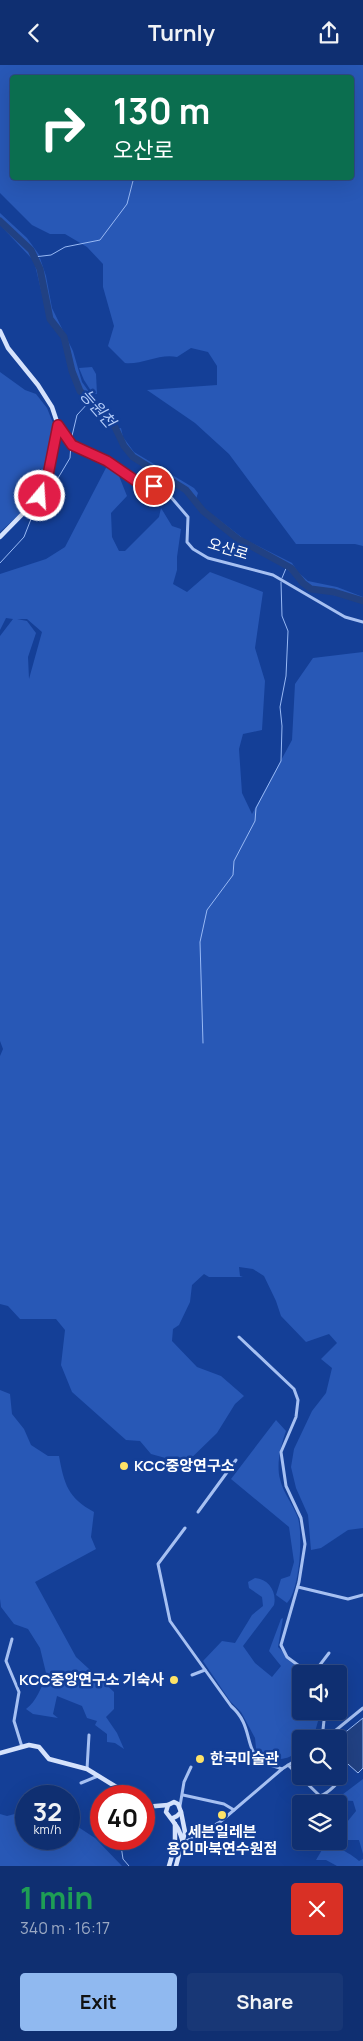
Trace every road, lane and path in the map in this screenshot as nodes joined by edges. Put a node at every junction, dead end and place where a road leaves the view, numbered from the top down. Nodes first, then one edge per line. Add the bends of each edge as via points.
1 (0, 331) edge
2 (58, 425) junction
3 (0, 537) edge
4 (363, 622) edge
5 (240, 1337) dead end
6 (236, 1460) dead end
7 (198, 1512) dead end
8 (185, 1528) dead end
9 (298, 1587) junction
10 (363, 1595) edge
11 (12, 1639) dead end
12 (329, 1653) dead end
13 (296, 1665) edge
14 (320, 1665) edge
15 (205, 1670) junction
16 (192, 1675) dead end
17 (363, 1708) edge
18 (337, 1730) edge
19 (89, 1735) dead end
20 (22, 1747) junction
21 (0, 1753) edge
22 (292, 1763) edge
23 (288, 1765) junction
24 (191, 1767) dead end
25 (87, 1769) junction
26 (282, 1769) junction
27 (292, 1769) edge
28 (98, 1776) junction
29 (81, 1783) dead end
30 (113, 1785) edge
31 (309, 1785) edge
32 (334, 1785) edge
33 (183, 1795) junction
34 (168, 1805) junction
35 (155, 1806) edge
36 (181, 1809) junction
37 (234, 1810) junction
38 (173, 1819) junction
39 (183, 1843) junction
40 (168, 1866) edge
41 (176, 1866) edge

1 - 2 street, 오산로 via 8,348 52,407
2 - 3 street via 43,493
2 - 4 street, 오산로 via 71,443 107,461 136,481 164,489 188,517 187,542 199,554 273,575 345,617
5 - 9 street via 294,1389 298,1400 296,1417 281,1452 286,1486 301,1518 305,1544
6 - 7 street
8 - 15 street via 162,1557 158,1570 170,1621
9 - 10 street via 348,1599
9 - 13 street via 282,1645 287,1657
11 - 20 street via 6,1661 20,1692 14,1721
12 - 14 street
15 - 16 street
15 - 26 street via 242,1717 255,1755
17 - 18 street
19 - 25 street
20 - 21 street
20 - 25 street via 39,1747 49,1759
22 - 23 street
23 - 26 street
23 - 27 street
24 - 33 street via 184,1782
25 - 28 street
26 - 37 street
28 - 29 street
28 - 30 street
31 - 32 street via 320,1796
33 - 36 street
33 - 37 street via 224,1804
34 - 35 street
34 - 36 street via 174,1803
34 - 38 street via 166,1812
36 - 38 street
36 - 39 street via 185,1832
37 - 39 street
38 - 39 street
38 - 40 street via 175,1845
39 - 41 street

